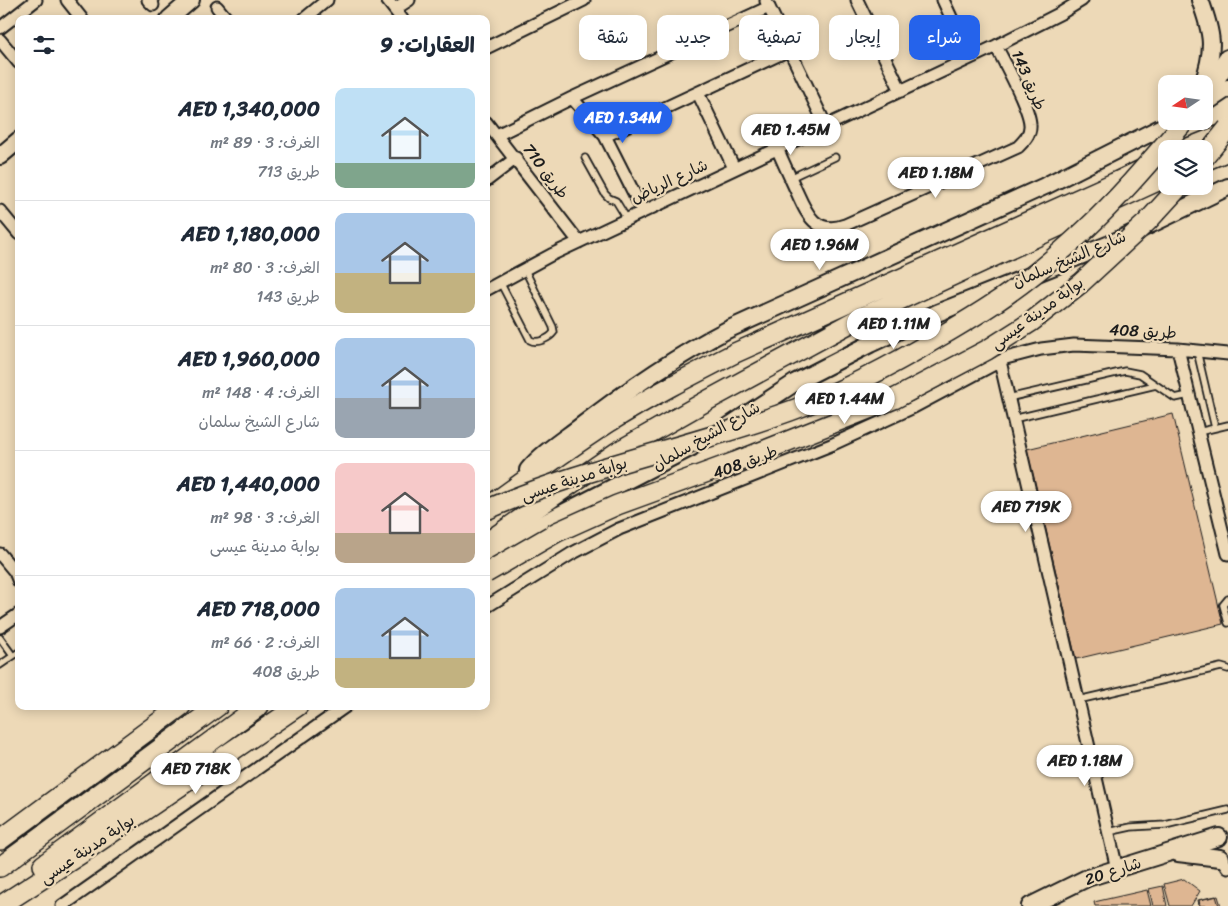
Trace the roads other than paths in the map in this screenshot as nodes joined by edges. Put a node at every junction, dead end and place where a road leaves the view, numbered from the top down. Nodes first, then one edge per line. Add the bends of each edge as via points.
1 (36, 0) edge
2 (67, 0) edge
3 (191, 0) edge
4 (327, 0) edge
5 (387, 0) edge
6 (409, 0) edge
7 (584, 0) edge
8 (857, 0) edge
9 (943, 0) edge
10 (1082, 0) edge
11 (1200, 0) edge
12 (767, 3) edge
13 (217, 7) dead end
14 (399, 14) edge
15 (17, 15) edge
16 (79, 15) edge
17 (174, 15) edge
18 (224, 15) edge
19 (309, 15) edge
20 (773, 15) edge
21 (950, 15) edge
22 (15, 16) edge
23 (0, 28) edge
24 (0, 40) edge
25 (490, 46) edge
26 (996, 46) junction
27 (980, 53) edge
28 (15, 58) edge
29 (1228, 59) edge
30 (768, 60) edge
31 (794, 60) edge
32 (966, 60) edge
33 (1206, 75) edge
34 (1213, 82) edge
35 (1228, 88) edge
36 (901, 91) junction
37 (698, 93) junction
38 (572, 98) junction
39 (1213, 98) edge
40 (826, 126) junction
41 (490, 127) edge
42 (1158, 130) edge
43 (1169, 130) edge
44 (1228, 130) edge
45 (497, 135) junction
46 (605, 136) junction
47 (1206, 140) edge
48 (15, 143) edge
49 (777, 148) junction
50 (1213, 149) edge
51 (1228, 151) edge
52 (0, 156) edge
53 (835, 157) dead end
54 (1213, 157) edge
55 (516, 158) junction
56 (585, 158) dead end
57 (1158, 162) edge
58 (734, 168) junction
59 (490, 178) edge
60 (790, 178) junction
61 (1158, 181) edge
62 (1225, 190) edge
63 (1172, 195) edge
64 (0, 211) edge
65 (643, 211) junction
66 (627, 219) junction
67 (15, 229) edge
68 (579, 242) junction
69 (524, 268) junction
70 (500, 282) junction
71 (490, 288) edge
72 (1178, 349) junction
73 (1197, 351) junction
74 (1228, 354) edge
75 (1000, 361) junction
76 (1156, 386) junction
77 (1189, 395) junction
78 (1008, 398) junction
79 (1013, 419) junction
80 (1228, 425) edge
81 (1215, 428) junction
82 (1198, 432) junction
83 (518, 486) junction
84 (490, 507) edge
85 (490, 508) edge
86 (490, 540) edge
87 (1227, 549) edge
88 (490, 553) edge
89 (0, 554) edge
90 (15, 572) edge
91 (490, 572) edge
92 (1228, 600) edge
93 (490, 605) edge
94 (15, 617) edge
95 (1228, 623) edge
96 (0, 627) edge
97 (0, 638) edge
98 (13, 656) joint
99 (0, 665) edge
100 (1227, 668) edge
101 (1078, 700) junction
102 (176, 710) edge
103 (213, 710) edge
104 (254, 710) edge
105 (293, 710) edge
106 (340, 710) edge
107 (1228, 810) edge
108 (1108, 832) junction
109 (1224, 834) edge
110 (0, 840) edge
111 (1171, 853) junction
112 (1225, 863) edge
113 (0, 867) edge
114 (1117, 869) junction
115 (0, 901) edge
116 (0, 906) edge
117 (62, 906) edge
118 (1030, 906) edge

1 - 15 street
2 - 16 street
3 - 17 main road
4 - 19 street
5 - 14 street
6 - 14 street
7 - 25 street
8 - 36 street
9 - 21 street
10 - 26 street, شارع الرياض
11 - 33 main road via 1208,21 1212,47
12 - 20 street
12 - 38 street
13 - 18 street
22 - 23 street
24 - 28 street
26 - 27 street, شارع الرياض
26 - 60 street, طريق 143 via 1030,125 1027,138 1018,147 834,228 822,227 809,218
29 - 34 main road
30 - 37 street
31 - 40 street
32 - 36 street, شارع الرياض
35 - 39 main road
36 - 40 street, شارع الرياض
37 - 46 street
37 - 58 street
38 - 45 street
38 - 46 street
40 - 49 street, شارع الرياض
41 - 45 street, طريق 710
42 - 83 main road via 1045,186 702,343 642,381 566,437 536,461
43 - 85 main road, بوابة مدينة عيسى, bridge via 1125,190 1092,223 1020,284 993,305 882,370 791,411 570,479
44 - 47 main road
44 - 50 main road, bridge
45 - 55 street, طريق 710
46 - 65 street
48 - 52 main road
49 - 58 street, شارع الرياض
49 - 60 street, طريق 143
51 - 54 main road
53 - 60 lane
55 - 59 street
55 - 68 street, طريق 710
56 - 66 lane via 605,194 616,201
57 - 83 main road via 698,371 608,423
58 - 65 street, شارع الرياض
61 - 86 main road, شارع الشيخ سلمان via 854,320 617,452
62 - 88 main road, شارع الشيخ سلمان via 1110,244 937,313 853,352 796,382 711,437
63 - 91 main road, بوابة مدينة عيسى, bridge via 1081,283 1031,322 987,350 894,398 617,505 558,532
64 - 67 street
65 - 66 street, شارع الرياض
66 - 68 street, شارع الرياض
68 - 69 street, شارع الرياض
69 - 70 street, شارع الرياض
69 - 70 lane via 554,330 551,337 537,342 530,340
70 - 71 street, شارع الرياض
72 - 73 street, طريق 408
72 - 75 street, طريق 408 via 1074,344 1041,349
72 - 77 street
73 - 74 street, طريق 408
73 - 81 lane
75 - 78 street
75 - 93 street, طريق 408 via 848,438 613,532
76 - 77 lane via 1175,398
76 - 78 lane via 1140,374 1125,372
76 - 79 lane
77 - 82 street
78 - 79 street
79 - 101 street
80 - 81 lane
81 - 82 lane
82 - 87 street
83 - 84 main road
89 - 90 street
92 - 95 lane via 1223,605
94 - 96 street
97 - 98 lane
98 - 99 lane
100 - 101 lane
101 - 108 street
102 - 110 main road
103 - 113 main road
104 - 115 main road via 96,825
105 - 116 main road, بوابة مدينة عيسى
106 - 117 street
107 - 108 lane via 1165,825
108 - 114 street
109 - 111 main road, شارع 20
109 - 112 main road via 1216,848
111 - 112 main road, شارع 20
111 - 114 main road, شارع 20
114 - 118 main road, شارع 20 via 1086,878

